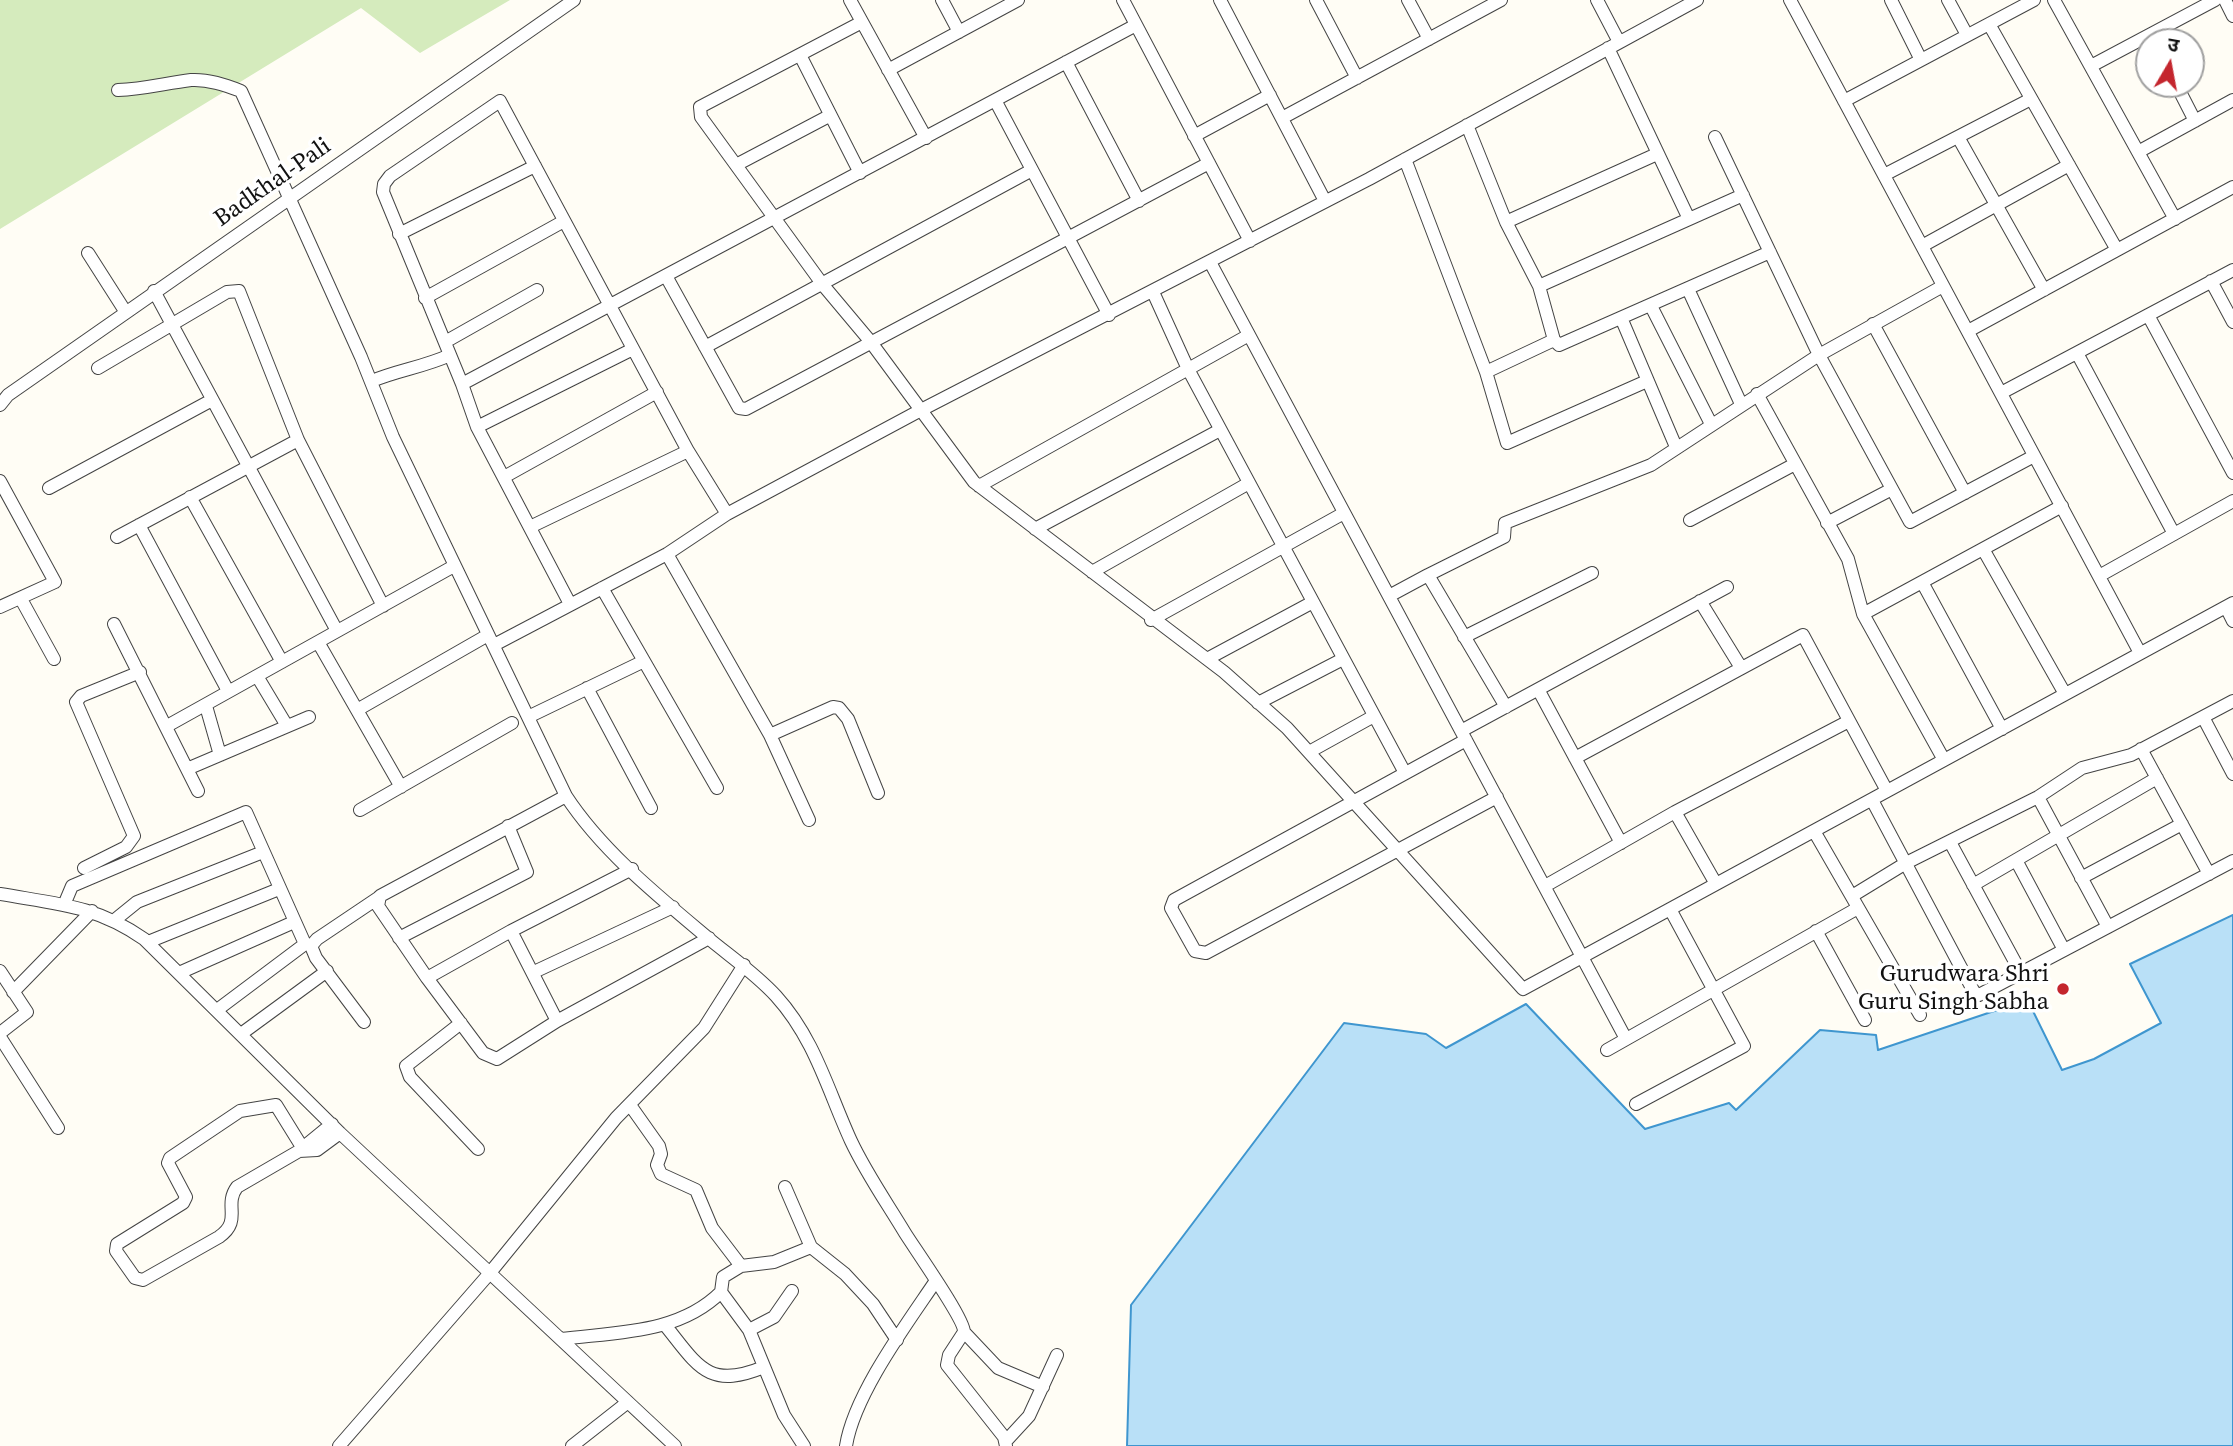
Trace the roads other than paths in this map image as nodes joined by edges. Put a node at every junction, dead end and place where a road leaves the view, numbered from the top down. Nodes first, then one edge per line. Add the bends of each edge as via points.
1 (574, 0) edge
2 (850, 0) edge
3 (942, 0) edge
4 (1018, 0) edge
5 (1123, 0) edge
6 (1220, 0) edge
7 (1316, 0) edge
8 (1408, 0) edge
9 (1502, 0) edge
10 (1597, 0) edge
11 (1790, 0) edge
12 (1891, 0) edge
13 (1948, 0) edge
14 (2034, 0) edge
15 (2054, 0) edge
16 (2215, 0) edge
17 (2225, 0) edge
18 (1694, 1) edge
19 (2233, 16) edge
20 (862, 22) junction
21 (1136, 24) junction
22 (1989, 24) junction
23 (2169, 28) edge
24 (959, 32) junction
25 (1967, 35) junction
26 (1429, 39) junction
27 (1614, 45) junction
28 (2135, 46) edge
29 (800, 55) junction
30 (1921, 60) junction
31 (1066, 62) junction
32 (2091, 66) junction
33 (888, 70) junction
34 (1357, 78) junction
35 (118, 90) dead end
36 (1270, 96) junction
37 (2183, 98) edge
38 (2031, 99) junction
39 (995, 100) junction
40 (2233, 100) edge
41 (1844, 101) junction
42 (828, 116) junction
43 (1282, 118) junction
44 (2195, 121) junction
45 (1467, 125) junction
46 (1194, 136) junction
47 (1715, 137) dead end
48 (1958, 137) junction
49 (926, 138) junction
50 (2138, 152) junction
51 (1657, 154) junction
52 (1405, 159) junction
53 (1209, 163) junction
54 (736, 165) junction
55 (2069, 165) junction
56 (535, 166) junction
57 (1032, 170) junction
58 (860, 173) junction
59 (1884, 175) junction
60 (2233, 187) edge
61 (1743, 195) junction
62 (289, 197) junction
63 (1139, 201) junction
64 (1325, 201) junction
65 (1997, 205) junction
66 (776, 219) junction
67 (1689, 219) junction
68 (2175, 219) junction
69 (564, 221) junction
70 (1506, 222) junction
71 (398, 234) junction
72 (1069, 239) junction
73 (1250, 241) junction
74 (1922, 246) junction
75 (2117, 250) junction
76 (1770, 252) junction
77 (88, 253) dead end
78 (1210, 262) junction
79 (2233, 270) edge
80 (666, 275) junction
81 (2211, 281) junction
82 (823, 285) junction
83 (1539, 286) junction
84 (1943, 286) junction
85 (1688, 289) junction
86 (537, 290) dead end
87 (2044, 290) junction
88 (154, 291) junction
89 (1153, 292) junction
90 (425, 298) junction
91 (610, 305) junction
92 (1651, 306) junction
93 (125, 311) junction
94 (1109, 315) junction
95 (2148, 315) junction
96 (1622, 320) junction
97 (2233, 322) edge
98 (1873, 324) junction
99 (172, 326) junction
100 (1968, 331) junction
101 (1249, 335) junction
102 (1554, 340) junction
103 (870, 341) junction
104 (705, 347) junction
105 (448, 349) junction
106 (634, 349) junction
107 (2077, 353) junction
108 (1819, 355) junction
109 (98, 368) dead end
110 (1188, 369) junction
111 (1486, 372) junction
112 (372, 381) junction
113 (1647, 381) junction
114 (462, 384) junction
115 (657, 392) junction
116 (2001, 393) junction
117 (1757, 394) junction
118 (212, 400) junction
119 (1741, 404) junction
120 (0, 405) edge
121 (921, 410) junction
122 (1712, 424) junction
123 (477, 426) junction
124 (1220, 430) junction
125 (298, 440) junction
126 (1676, 447) junction
127 (688, 451) junction
128 (2035, 456) junction
129 (1795, 464) junction
130 (247, 465) junction
131 (2233, 473) edge
132 (504, 477) junction
133 (0, 481) edge
134 (1249, 484) junction
135 (979, 486) junction
136 (49, 488) dead end
137 (1892, 489) junction
138 (1965, 493) junction
139 (190, 496) junction
140 (2233, 501) edge
141 (2062, 506) junction
142 (1344, 513) junction
143 (726, 514) junction
144 (1690, 520) dead end
145 (1827, 523) junction
146 (139, 526) junction
147 (530, 527) junction
148 (1035, 529) junction
149 (2174, 534) junction
150 (117, 537) dead end
151 (1283, 546) junction
152 (1983, 549) junction
153 (667, 554) junction
154 (454, 566) junction
155 (1092, 572) junction
156 (1592, 573) dead end
157 (1428, 575) junction
158 (2099, 576) junction
159 (1923, 582) junction
160 (1727, 587) dead end
161 (602, 588) junction
162 (1389, 596) junction
163 (21, 599) junction
164 (1700, 601) junction
165 (1313, 602) junction
166 (570, 604) junction
167 (2229, 605) edge
168 (383, 606) junction
169 (0, 607) edge
170 (1863, 614) junction
171 (1151, 620) junction
172 (2233, 621) edge
173 (114, 624) dead end
174 (337, 631) junction
175 (1464, 637) junction
176 (491, 640) junction
177 (318, 642) junction
178 (2140, 653) junction
179 (54, 659) dead end
180 (1207, 659) junction
181 (1343, 659) junction
182 (282, 662) junction
183 (642, 662) junction
184 (1740, 666) junction
185 (140, 672) junction
186 (257, 676) junction
187 (587, 688) junction
188 (228, 691) junction
189 (1539, 691) junction
190 (2066, 694) junction
191 (2233, 701) edge
192 (1258, 703) junction
193 (206, 706) junction
194 (1506, 707) junction
195 (357, 710) junction
196 (1374, 716) junction
197 (309, 717) dead end
198 (528, 717) junction
199 (2203, 717) junction
200 (1849, 721) junction
201 (512, 723) dead end
202 (167, 726) junction
203 (287, 726) junction
204 (2002, 729) junction
205 (770, 735) junction
206 (1464, 735) junction
207 (2141, 749) junction
208 (1309, 752) junction
209 (220, 755) junction
210 (1575, 758) junction
211 (1944, 760) junction
212 (187, 768) junction
213 (1405, 773) junction
214 (2233, 774) edge
215 (2157, 778) junction
216 (401, 787) junction
217 (717, 788) dead end
218 (198, 791) dead end
219 (1887, 791) junction
220 (878, 793) dead end
221 (566, 796) junction
222 (1497, 797) junction
223 (2038, 797) junction
224 (1872, 800) junction
225 (1353, 801) junction
226 (651, 808) dead end
227 (360, 810) dead end
228 (1675, 812) junction
229 (809, 820) dead end
230 (2182, 824) junction
231 (508, 826) junction
232 (1814, 831) junction
233 (2058, 835) junction
234 (1950, 842) junction
235 (1621, 843) junction
236 (1398, 850) junction
237 (263, 852) junction
238 (2016, 860) junction
239 (2233, 861) edge
240 (1906, 863) junction
241 (84, 868) dead end
242 (632, 869) junction
243 (2209, 874) junction
244 (2081, 878) junction
245 (1716, 884) junction
246 (1973, 885) junction
247 (1545, 887) junction
248 (279, 889) junction
249 (0, 894) edge
250 (378, 898) junction
251 (1855, 902) junction
252 (64, 905) junction
253 (673, 907) junction
254 (1670, 909) junction
255 (92, 911) junction
256 (116, 919) junction
257 (294, 922) junction
258 (2108, 927) junction
259 (511, 930) junction
260 (1816, 932) junction
261 (399, 938) junction
262 (709, 939) junction
263 (148, 942) junction
264 (2064, 950) junction
265 (1582, 957) junction
266 (744, 965) junction
267 (0, 971) edge
268 (327, 971) junction
269 (534, 972) junction
270 (179, 973) junction
271 (2021, 973) junction
272 (427, 978) junction
273 (1713, 990) junction
274 (13, 992) junction
275 (217, 1010) junction
276 (1920, 1015) dead end
277 (1865, 1020) dead end
278 (557, 1021) junction
279 (364, 1022) dead end
280 (461, 1023) junction
281 (242, 1034) junction
282 (0, 1035) edge
283 (1626, 1039) junction
284 (1607, 1050) dead end
285 (1636, 1104) dead end
286 (630, 1105) junction
287 (58, 1128) dead end
288 (336, 1128) junction
289 (301, 1149) junction
290 (478, 1149) dead end
291 (785, 1187) dead end
292 (811, 1247) junction
293 (741, 1266) junction
294 (489, 1274) junction
295 (935, 1282) junction
296 (792, 1291) dead end
297 (721, 1292) junction
298 (665, 1325) junction
299 (749, 1330) junction
300 (964, 1332) junction
301 (561, 1339) junction
302 (897, 1340) junction
303 (1057, 1354) dead end
304 (764, 1367) junction
305 (1043, 1387) junction
306 (628, 1402) junction
307 (1006, 1444) edge
308 (339, 1446) edge
309 (572, 1446) edge
310 (675, 1446) edge
311 (804, 1446) edge
312 (846, 1446) edge

1 - 62 street, Badkhal-Pali
2 - 20 street
3 - 24 street
4 - 24 street
5 - 21 street
6 - 36 street
7 - 34 street
8 - 26 street
9 - 26 street
10 - 27 street
11 - 41 street
12 - 30 street
13 - 25 street
14 - 22 street
15 - 32 street
16 - 23 street
17 - 19 street
18 - 27 street
20 - 29 street
20 - 33 street
21 - 31 street
21 - 46 street
22 - 25 street
22 - 38 street
24 - 33 street
25 - 30 street
26 - 34 street
27 - 45 street
27 - 51 street
28 - 32 street
29 - 42 street
29 - 54 street via 700,107 701,117
30 - 41 street
31 - 39 street
31 - 63 street
32 - 50 street
33 - 49 street
34 - 43 street
35 - 62 street via 192,80 241,90
36 - 43 street
36 - 46 street
37 - 44 street
38 - 48 street
38 - 55 street
39 - 49 street
39 - 57 street
40 - 44 street
41 - 59 street
42 - 54 street
42 - 58 street
43 - 64 street
44 - 50 street
45 - 52 street
45 - 70 street
46 - 53 street
47 - 61 street
48 - 59 street
48 - 65 street
49 - 58 street
50 - 68 street
51 - 67 street
51 - 70 street
52 - 64 street
52 - 111 street
53 - 63 street
53 - 73 street
54 - 66 street
55 - 65 street
55 - 75 street
56 - 69 street
56 - 71 street
56 - 71 street via 500,101 390,176 383,192
57 - 72 street
57 - 82 street
58 - 66 street
59 - 74 street
60 - 68 street
61 - 67 street
61 - 76 street
62 - 88 street, Badkhal-Pali
62 - 112 street
63 - 72 street
64 - 73 street
65 - 74 street
65 - 87 street
66 - 80 street
66 - 82 street
67 - 83 street
68 - 75 street
69 - 90 street
69 - 91 street
70 - 83 street
71 - 90 street
72 - 94 street
72 - 103 street
73 - 78 street
74 - 84 street
75 - 87 street
76 - 85 street
76 - 108 street
77 - 93 street
78 - 89 street
78 - 101 street
79 - 81 street
80 - 91 street
80 - 104 street
81 - 95 street
81 - 97 street
82 - 103 street
82 - 104 street
83 - 102 street
84 - 98 street
84 - 100 street
85 - 92 street
85 - 119 street
86 - 105 street
87 - 100 street
88 - 93 street, Badkhal-Pali
88 - 99 street
89 - 94 street
89 - 110 street
90 - 105 street
91 - 106 street
91 - 114 street
92 - 96 street
92 - 122 street
93 - 120 street, Badkhal-Pali
94 - 121 street
95 - 107 street
95 - 131 street
96 - 102 street via 1563,345
96 - 113 street
98 - 108 street
98 - 138 street
99 - 109 street
99 - 118 street
99 - 125 street via 227,292 239,291
100 - 116 street
101 - 110 street
101 - 142 street
102 - 111 street
103 - 104 street via 746,410 739,408
103 - 121 street
105 - 112 street via 429,365 406,367
105 - 114 street
106 - 115 street
106 - 123 street
107 - 116 street
107 - 149 street
108 - 117 street
108 - 137 street
110 - 124 street
110 - 135 street
111 - 113 street via 1507,443
112 - 154 street
113 - 126 street
114 - 123 street
115 - 127 street
115 - 132 street
116 - 128 street
117 - 119 street
117 - 129 street
118 - 130 street
118 - 136 street
119 - 122 street
121 - 135 street
121 - 143 street
122 - 126 street
123 - 132 street
124 - 134 street
124 - 148 street
125 - 130 street
125 - 168 street
126 - 157 street via 1651,465 1504,523 1504,537
127 - 143 street
127 - 147 street
128 - 138 street
128 - 141 street
129 - 144 street
129 - 145 street
130 - 139 street
130 - 174 street
132 - 147 street
133 - 163 street via 55,578 48,587
134 - 151 street
134 - 155 street
135 - 148 street
137 - 138 street via 1910,522
137 - 145 street
139 - 146 street
139 - 182 street
140 - 149 street
141 - 152 street
141 - 158 street
142 - 151 street
142 - 162 street
143 - 153 street
145 - 170 street via 1848,559
146 - 150 street
146 - 188 street
147 - 166 street
148 - 155 street
149 - 158 street
151 - 165 street
151 - 171 street
152 - 159 street
152 - 190 street
153 - 161 street
153 - 205 street
154 - 168 street
154 - 176 street
155 - 171 street
156 - 175 street
157 - 162 street
157 - 175 street
158 - 178 street
159 - 170 street
159 - 204 street
160 - 164 street
161 - 166 street
161 - 183 street
162 - 206 street
163 - 169 street
163 - 179 street
164 - 184 street
164 - 189 street
165 - 180 street
165 - 181 street
166 - 176 street
167 - 172 street
167 - 178 street
168 - 174 street
170 - 211 street
171 - 180 street
173 - 185 street
174 - 177 street
175 - 194 street
176 - 195 street
176 - 198 street
177 - 182 street
177 - 195 street
178 - 190 street
180 - 192 street
181 - 192 street
181 - 196 street
182 - 186 street
183 - 187 street
183 - 217 street
184 - 200 street via 1803,635
184 - 210 street
185 - 202 street
185 - 241 street via 76,702 134,836 126,847
186 - 188 street
186 - 203 street
187 - 198 street
187 - 226 street
188 - 193 street
189 - 194 street
189 - 210 street
190 - 204 street
191 - 199 street
192 - 208 street
193 - 202 street
193 - 209 street
194 - 206 street
195 - 216 street
196 - 208 street
196 - 213 street
197 - 203 street
198 - 221 street
199 - 207 street
199 - 214 street
200 - 219 street
200 - 228 street
201 - 216 street
202 - 212 street
203 - 209 street
204 - 211 street
205 - 220 street via 839,708 848,719
205 - 229 street
206 - 213 street
206 - 222 street
207 - 215 street
207 - 223 street via 2082,768
208 - 225 street
209 - 212 street
210 - 235 street
211 - 219 street
212 - 218 street
213 - 225 street
215 - 230 street
215 - 233 street
216 - 227 street
219 - 224 street
221 - 231 street
221 - 242 street via 594,834
222 - 236 street
222 - 247 street
223 - 233 street
223 - 234 street
224 - 232 street
224 - 240 street
225 - 236 street
225 - 236 street via 1174,900 1171,908 1195,951 1206,953
228 - 235 street
228 - 245 street
230 - 243 street
230 - 244 street
231 - 250 street
231 - 261 street via 527,872
232 - 245 street
232 - 251 street
233 - 238 street
233 - 244 street
234 - 240 street
234 - 246 street
235 - 247 street
236 - 265 street via 1523,989
237 - 248 street
237 - 252 street via 246,812 72,886
237 - 256 street via 137,902
238 - 246 street
238 - 264 street
239 - 243 street
240 - 251 street
240 - 271 street via 1976,994
242 - 253 street
242 - 259 street
243 - 258 street
244 - 258 street
245 - 254 street
246 - 271 street
247 - 265 street
248 - 257 street
248 - 263 street
249 - 252 street
250 - 261 street via 378,906
250 - 268 street via 311,946
251 - 260 street
251 - 276 street
252 - 255 street
253 - 262 street
253 - 269 street
254 - 265 street
254 - 273 street
255 - 256 street
255 - 274 street
256 - 263 street
257 - 270 street
257 - 275 street via 305,944
258 - 264 street
259 - 269 street
259 - 272 street
260 - 273 street
260 - 277 street
261 - 272 street
262 - 266 street
262 - 278 street
263 - 270 street
264 - 271 street
265 - 283 street
266 - 286 street via 704,1028
266 - 295 street via 785,1006 820,1062 857,1152
267 - 274 street
268 - 279 street
268 - 281 street
269 - 278 street
270 - 275 street
272 - 280 street
273 - 283 street
273 - 285 street via 1744,1046
274 - 282 street via 27,1012
275 - 281 street
278 - 280 street via 497,1059 483,1053
280 - 290 street via 406,1066 410,1077
281 - 288 street
282 - 287 street
283 - 284 street
286 - 293 street via 659,1146 661,1174 696,1190 712,1228
286 - 294 street
288 - 289 street via 317,1150
288 - 294 street
289 - 289 street via 237,1187 228,1230 144,1280 135,1278 116,1251 117,1244 183,1203 186,1197 167,1163 170,1158 240,1111 276,1105
291 - 292 street
292 - 293 street via 774,1262
292 - 302 street via 873,1304
293 - 297 street via 723,1277
294 - 301 street
294 - 308 street
295 - 300 street via 962,1319
295 - 302 street
296 - 299 street via 774,1317
297 - 298 street via 690,1315
297 - 299 street
298 - 301 street
298 - 304 street via 710,1373 740,1377
299 - 304 street
300 - 305 street via 999,1368
300 - 307 street via 948,1355 947,1365
301 - 306 street
302 - 312 street via 860,1405
303 - 305 street
304 - 311 street via 784,1415
305 - 307 street via 1029,1416
306 - 309 street
306 - 310 street

